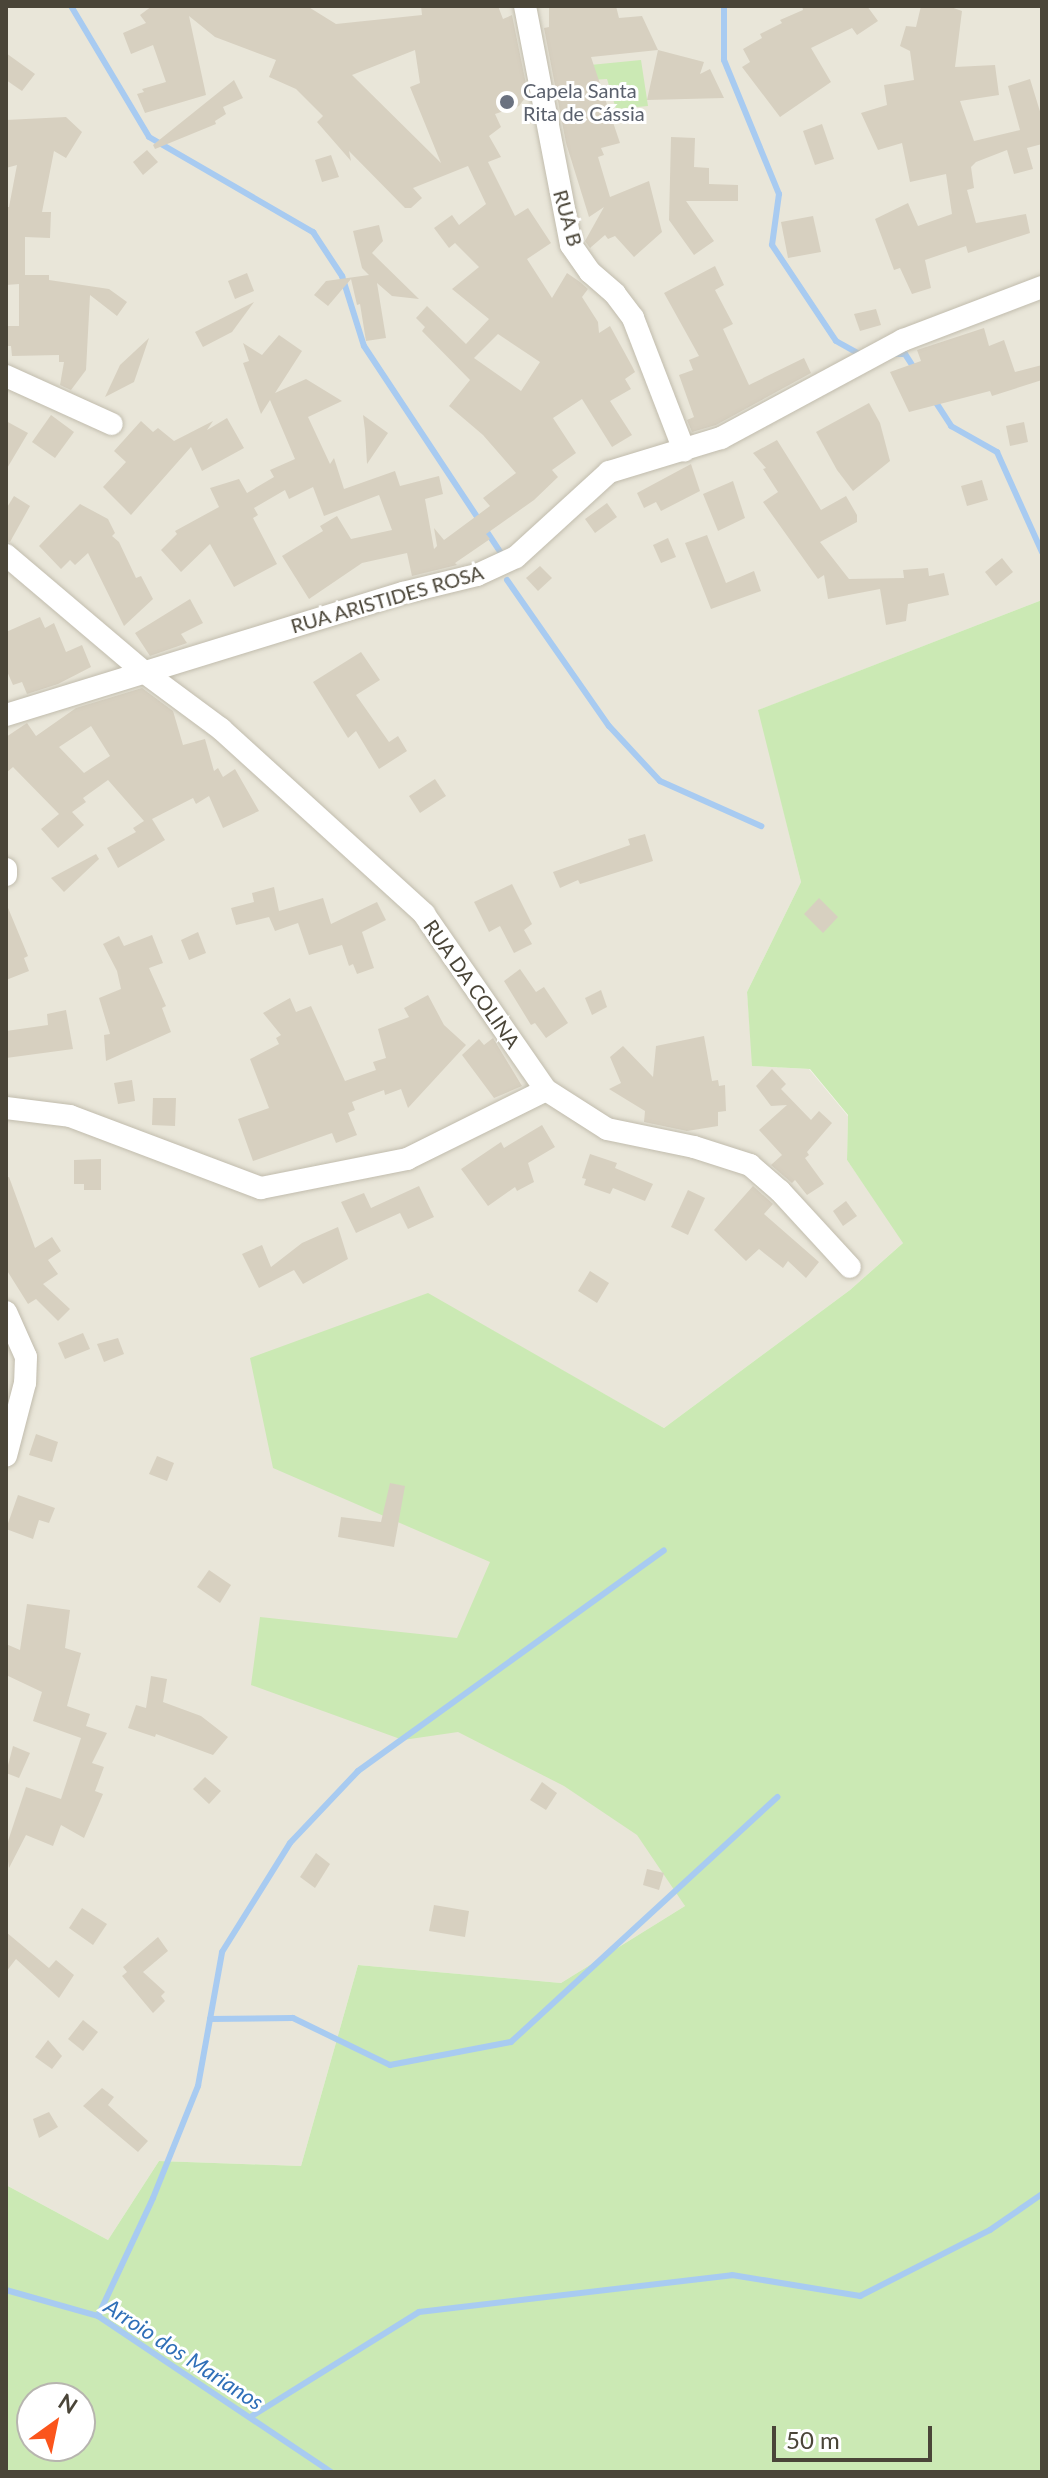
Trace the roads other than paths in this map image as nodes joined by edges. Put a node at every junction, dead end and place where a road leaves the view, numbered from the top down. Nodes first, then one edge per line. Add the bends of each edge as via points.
1 (525, 6) edge
2 (1042, 287) edge
3 (6, 376) edge
4 (112, 424) dead end
5 (684, 450) junction
6 (6, 555) edge
7 (144, 672) junction
8 (6, 715) edge
9 (546, 1090) junction
10 (6, 1108) edge
11 (850, 1267) dead end
12 (6, 1312) edge
13 (6, 1456) edge

1 - 5 street, RUA B via 571,245 633,318
2 - 5 street, RUA ARISTIDES ROSA via 903,340 721,438
3 - 4 street
5 - 7 street, RUA ARISTIDES ROSA via 609,472 516,557 477,575
6 - 7 street, RUA DA COLINA
7 - 8 street, RUA ARISTIDES ROSA
7 - 9 street, RUA DA COLINA via 221,729 424,914
9 - 10 street via 407,1159 261,1188 70,1116
9 - 11 street, RUA DA COLINA via 607,1129 750,1165
12 - 13 street via 26,1357 25,1383

